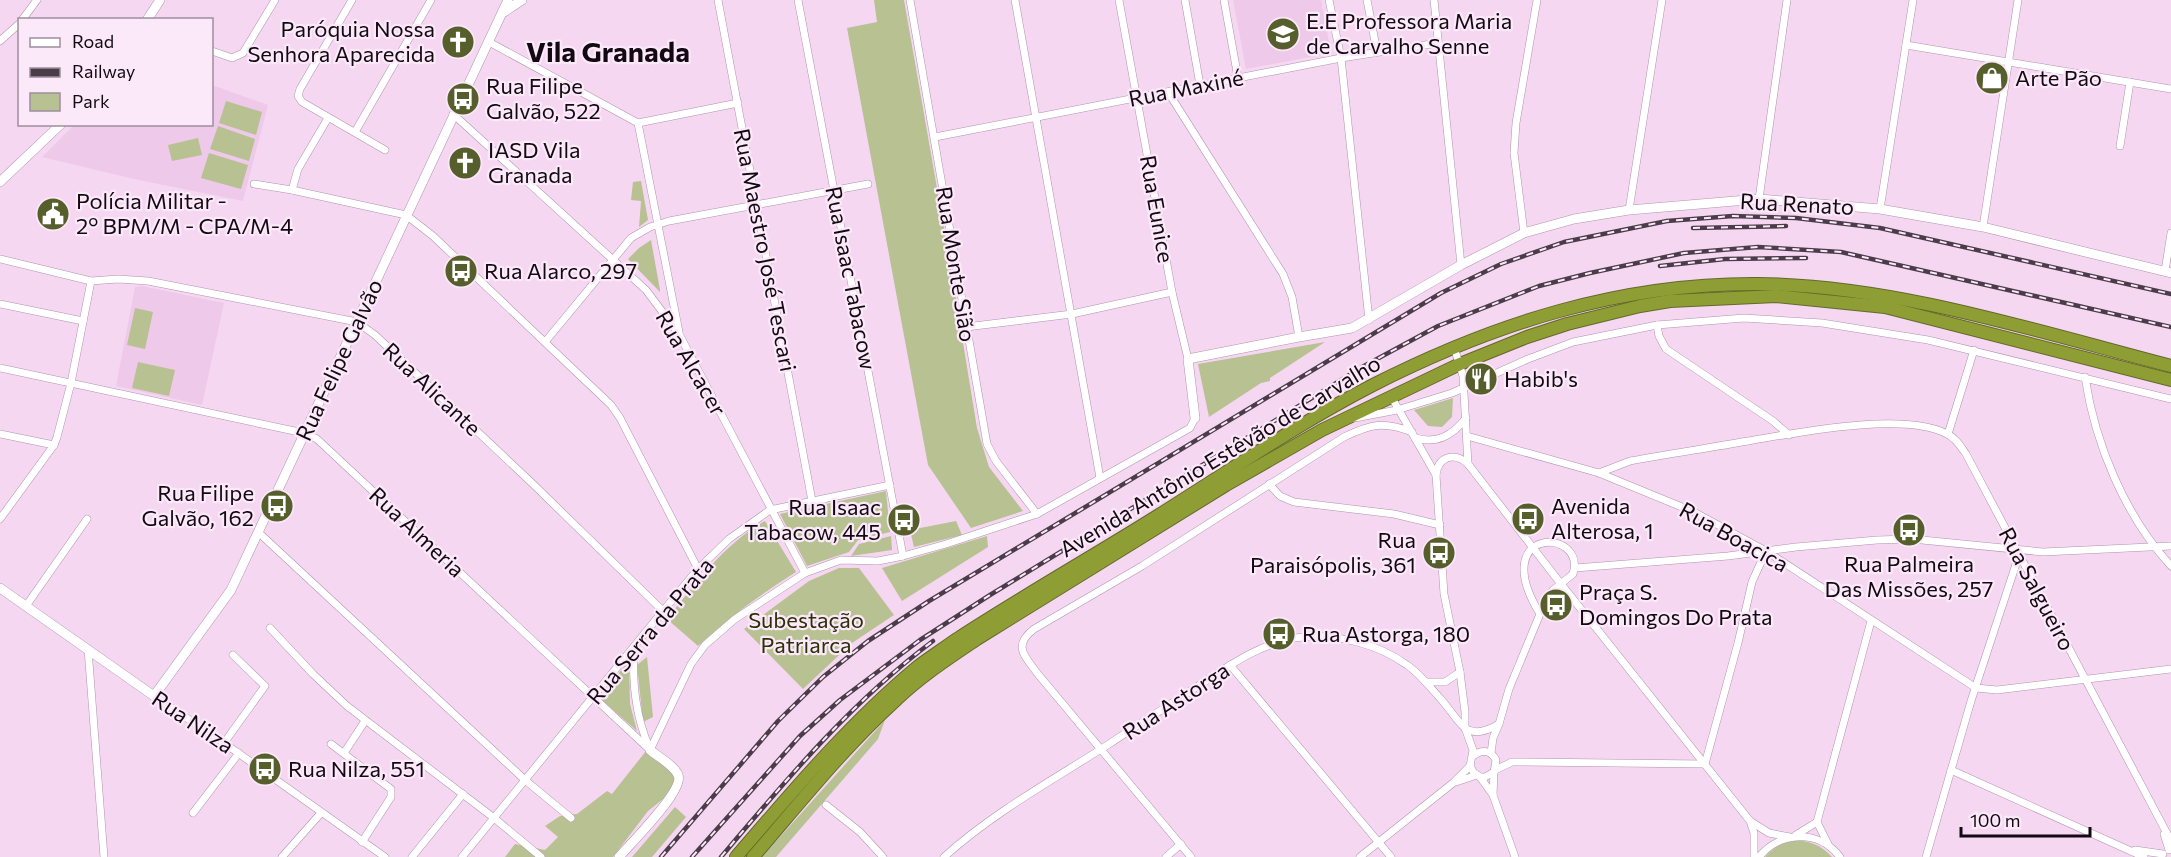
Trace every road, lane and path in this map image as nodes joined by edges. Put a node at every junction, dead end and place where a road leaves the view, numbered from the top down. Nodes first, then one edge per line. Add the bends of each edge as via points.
1 (37, 0) edge
2 (160, 0) edge
3 (275, 0) edge
4 (352, 0) edge
5 (430, 0) edge
6 (508, 0) edge
7 (522, 0) edge
8 (718, 0) edge
9 (798, 0) edge
10 (910, 0) edge
11 (1015, 0) edge
12 (1119, 0) edge
13 (1185, 0) edge
14 (1224, 0) edge
15 (1329, 0) edge
16 (1367, 0) edge
17 (1434, 0) edge
18 (1537, 0) edge
19 (1662, 0) edge
20 (1787, 0) edge
21 (1913, 0) edge
22 (2018, 0) edge
23 (504, 12) junction
24 (23, 18) edge
25 (148, 18) edge
26 (18, 24) edge
27 (0, 41) edge
28 (489, 42) junction
29 (1438, 43) junction
30 (1906, 45) junction
31 (213, 51) edge
32 (1377, 52) junction
33 (1341, 58) junction
34 (2009, 62) junction
35 (1238, 78) junction
36 (2130, 82) junction
37 (1200, 85) junction
38 (2171, 89) edge
39 (1168, 92) junction
40 (1137, 98) junction
41 (738, 103) junction
42 (453, 114) junction
43 (1036, 117) junction
44 (328, 118) junction
45 (638, 123) junction
46 (59, 126) edge
47 (355, 132) junction
48 (935, 137) junction
49 (2120, 146) dead end
50 (385, 150) dead end
51 (0, 182) edge
52 (254, 184) dead end
53 (868, 184) dead end
54 (292, 190) junction
55 (834, 190) junction
56 (1758, 199) junction
57 (757, 205) junction
58 (1880, 209) junction
59 (1629, 210) junction
60 (406, 215) junction
61 (658, 223) junction
62 (1983, 227) junction
63 (2171, 232) edge
64 (1524, 233) junction
65 (0, 259) edge
66 (614, 260) junction
67 (1461, 265) junction
68 (2168, 272) edge
69 (91, 281) junction
70 (1172, 292) junction
71 (0, 304) edge
72 (1072, 314) junction
73 (1369, 320) junction
74 (83, 321) junction
75 (357, 322) junction
76 (1657, 325) junction
77 (966, 327) junction
78 (679, 334) junction
79 (1299, 336) junction
80 (545, 342) junction
81 (1454, 347) junction
82 (1974, 350) junction
83 (1188, 359) junction
84 (1426, 360) junction
85 (1460, 364) junction
86 (2171, 366) edge
87 (0, 368) edge
88 (2085, 377) junction
89 (2171, 380) edge
90 (71, 383) junction
91 (1464, 388) junction
92 (1392, 398) junction
93 (2171, 399) edge
94 (1397, 410) junction
95 (1196, 418) joint
96 (1466, 418) junction
97 (1344, 420) junction
98 (304, 433) junction
99 (0, 434) edge
100 (1948, 434) junction
101 (1414, 435) junction
102 (1789, 435) junction
103 (1467, 436) junction
104 (54, 445) junction
105 (1468, 464) junction
106 (1599, 473) junction
107 (1436, 475) junction
108 (1100, 478) junction
109 (1269, 484) junction
110 (890, 485) junction
111 (812, 501) junction
112 (770, 510) junction
113 (1037, 514) junction
114 (0, 519) edge
115 (87, 519) dead end
116 (1440, 525) junction
117 (258, 532) junction
118 (2171, 546) edge
119 (1532, 547) junction
120 (2154, 547) junction
121 (1766, 551) junction
122 (2018, 553) junction
123 (903, 556) junction
124 (2171, 566) edge
125 (1575, 568) junction
126 (698, 569) junction
127 (805, 573) junction
128 (1561, 584) junction
129 (0, 588) edge
130 (26, 606) junction
131 (663, 611) junction
132 (1540, 614) junction
133 (1871, 621) junction
134 (270, 628) dead end
135 (634, 647) junction
136 (88, 650) junction
137 (233, 655) dead end
138 (1230, 665) junction
139 (2171, 669) edge
140 (1460, 672) junction
141 (2084, 679) junction
142 (1426, 682) junction
143 (1976, 688) junction
144 (154, 696) junction
145 (593, 698) junction
146 (365, 721) junction
147 (1499, 724) junction
148 (1465, 728) junction
149 (224, 743) junction
150 (331, 744) dead end
151 (1101, 749) junction
152 (650, 750) junction
153 (239, 753) junction
154 (344, 753) junction
155 (1492, 754) junction
156 (1473, 756) junction
157 (1512, 762) junction
158 (1705, 764) junction
159 (1470, 766) junction
160 (1951, 770) junction
161 (1494, 771) junction
162 (1478, 776) junction
163 (525, 780) junction
164 (1453, 783) junction
165 (463, 794) junction
166 (1493, 795) junction
167 (826, 805) dead end
168 (193, 813) dead end
169 (321, 813) junction
170 (494, 818) junction
171 (572, 818) dead end
172 (1750, 821) junction
173 (1817, 822) junction
174 (2161, 825) junction
175 (1792, 837) junction
176 (2171, 841) edge
177 (362, 842) junction
178 (1379, 842) junction
179 (1181, 844) junction
180 (1829, 846) junction
181 (2126, 849) junction
182 (2166, 853) edge
183 (104, 857) edge
184 (282, 857) edge
185 (385, 857) edge
186 (412, 857) edge
187 (462, 857) edge
188 (541, 857) edge
189 (619, 857) edge
190 (736, 857) edge
191 (753, 857) edge
192 (883, 857) edge
193 (944, 857) edge
194 (1166, 857) edge
195 (1191, 857) edge
196 (1360, 857) edge
197 (1391, 857) edge
198 (1515, 857) edge
199 (1754, 857) edge
200 (1759, 857) edge
201 (1840, 857) edge
202 (1926, 857) edge
203 (2144, 857) edge

1 - 24 street
2 - 25 street
3 - 31 street via 243,53 232,57
4 - 44 street via 298,93 302,102
5 - 47 street
6 - 23 street, Rua Felipe Galvão
7 - 23 street, Rua Felipe Galvão
8 - 41 street, Rua Maestro José Tescari
9 - 55 street, Rua Isaac Tabacow
10 - 48 street, Rua Monte Sião
11 - 43 street
12 - 40 street, Rua Eunice
13 - 37 street
14 - 35 street
15 - 33 street
16 - 32 street
17 - 29 street
18 - 64 street via 1514,153
19 - 59 street
20 - 56 street
21 - 30 street
22 - 34 street
23 - 28 street, Rua Felipe Galvão
26 - 27 street
28 - 42 street, Rua Felipe Galvão
28 - 45 street
29 - 32 street, Rua Maxiné
29 - 67 street
30 - 34 street
30 - 58 street
32 - 33 street, Rua Maxiné
33 - 35 street, Rua Maxiné
33 - 73 street
34 - 36 street
34 - 62 street
35 - 37 street, Rua Maxiné
36 - 38 street
36 - 49 street
37 - 39 street, Rua Maxiné
39 - 40 street, Rua Maxiné
39 - 79 street via 1283,274
40 - 43 street, Rua Maxiné
40 - 70 street, Rua Eunice
41 - 45 street
41 - 57 street, Rua Maestro José Tescari
42 - 60 street, Rua Felipe Galvão
42 - 66 street, Rua Alcacer
43 - 48 street, Rua Maxiné
43 - 72 street
44 - 47 street
44 - 54 street via 298,170
45 - 61 street
46 - 51 street
47 - 50 street
48 - 77 street, Rua Monte Sião
52 - 54 street
53 - 55 street
54 - 60 street
55 - 57 street
55 - 110 street, Rua Isaac Tabacow
56 - 58 street, Rua Renato
56 - 59 street, Rua Renato
57 - 61 street
57 - 111 street, Rua Maestro José Tescari
58 - 62 street, Rua Renato
59 - 64 street, Rua Renato
60 - 75 street, Rua Felipe Galvão
60 - 80 street
61 - 66 street via 631,238
61 - 78 street
62 - 68 street, Rua Renato
63 - 68 street
64 - 67 street, Rua Renato
65 - 69 street, Rua Alicante
66 - 78 street, Rua Alcacer via 646,290
66 - 80 street
67 - 73 street, Rua Renato
69 - 74 street
69 - 75 street, Rua Alicante via 148,281
70 - 72 street
70 - 83 street, Rua Eunice
71 - 74 street
72 - 77 street
72 - 108 street
73 - 79 street, Rua Renato via 1344,330
74 - 90 street
75 - 98 street, Rua Felipe Galvão
75 - 131 street, Rua Alicante via 534,485
76 - 82 street, Avenida Antônio Estêvão de Carvalho via 1744,318 1822,323
76 - 91 street, Avenida Antônio Estêvão de Carvalho via 1573,342
76 - 102 street via 1666,349
77 - 113 street, Rua Monte Sião via 987,444
78 - 112 street, Rua Alcacer
79 - 83 street, Rua Renato
80 - 126 street via 620,418
81 - 84 highway, Avenida Antônio Estêvão de Carvalho
81 - 85 street
81 - 86 highway, Avenida Antônio Estêvão de Carvalho via 1591,301 1679,288 1759,284 1906,300
82 - 88 street, Avenida Antônio Estêvão de Carvalho
82 - 100 street
83 - 95 street, Rua Eunice
84 - 92 highway via 1398,380
84 - 190 highway, Avenida Antônio Estêvão de Carvalho via 1330,409 992,616 916,668 861,718
85 - 89 highway, Avenida Antônio Estêvão de Carvalho via 1567,324 1640,306 1680,300 1776,296 1885,307
85 - 91 street
85 - 92 highway, Avenida Antônio Estêvão de Carvalho
87 - 90 street, Rua Almeria
88 - 93 street, Avenida Antônio Estêvão de Carvalho
88 - 120 street via 2102,446
90 - 98 street, Rua Almeria
90 - 104 street
91 - 94 street, Avenida Antônio Estêvão de Carvalho
91 - 96 street
92 - 94 street
92 - 97 highway, Avenida Antônio Estêvão de Carvalho
94 - 97 street, Avenida Antônio Estêvão de Carvalho
94 - 101 street
95 - 108 street via 1190,428
96 - 101 street via 1443,438 1427,441
96 - 103 street
97 - 191 highway, Avenida Antônio Estêvão de Carvalho via 1245,473 929,671 863,732
98 - 117 street, Rua Felipe Galvão
98 - 145 street, Rua Almeria via 326,446
99 - 104 street
100 - 102 street via 1878,424
100 - 122 street, Rua Salgueiro via 1966,454
101 - 107 street
101 - 109 street via 1389,425 1366,427
102 - 106 street via 1630,461
103 - 105 street
103 - 106 street, Rua Boacica
104 - 114 street
105 - 107 street via 1455,456 1448,457 1441,461
105 - 119 street
106 - 121 street, Rua Boacica via 1694,512
107 - 116 street
108 - 113 street
109 - 116 street via 1280,496 1294,502 1394,514
109 - 151 street via 1027,634 1021,644 1037,674
110 - 111 street, Rua Serra da Prata
110 - 123 street, Rua Isaac Tabacow
111 - 112 street, Rua Serra da Prata
112 - 126 street, Rua Serra da Prata via 729,539
112 - 127 street, Rua Alcacer
113 - 123 street
115 - 130 street
116 - 140 street via 1444,594
117 - 144 street, Rua Felipe Galvão via 231,590
117 - 163 street
118 - 120 street
119 - 125 street via 1559,544 1572,554
119 - 128 street
119 - 132 street via 1526,555 1524,576
120 - 122 street
120 - 124 street
121 - 122 street via 1912,539
121 - 125 street
121 - 133 street, Rua Boacica
121 - 158 street via 1752,582
122 - 141 street, Rua Salgueiro
122 - 143 street
123 - 127 street via 878,561 841,560
125 - 128 street
126 - 131 street, Rua Serra da Prata
127 - 152 street via 735,619 705,645 691,664
128 - 132 street via 1553,590
128 - 158 street
129 - 130 street, Rua Nilza
130 - 136 street, Rua Nilza
131 - 135 street, Rua Serra da Prata
132 - 147 street
133 - 143 street, Rua Boacica
133 - 173 street
134 - 146 street
135 - 145 street, Rua Serra da Prata
135 - 152 street via 638,720
136 - 144 street, Rua Nilza
136 - 183 street
137 - 149 street via 266,686
138 - 142 street, Rua Astorga via 1284,640 1322,636 1390,654
138 - 151 street, Rua Astorga
138 - 178 street
139 - 141 street
140 - 142 street via 1445,682
140 - 148 street
141 - 143 street via 1997,690
141 - 174 street, Rua Salgueiro
142 - 148 street, Rua Astorga
143 - 160 street
144 - 149 street, Rua Nilza
145 - 152 street, Rua Almeria
145 - 163 street, Rua Serra da Prata
146 - 154 street
146 - 165 street
147 - 148 street via 1481,732
147 - 155 street
148 - 156 street
149 - 153 street, Rua Nilza
150 - 154 street
151 - 179 street
151 - 193 street, Rua Astorga via 981,827
152 - 189 street, Rua Almeria via 675,770 678,787
153 - 168 street
153 - 169 street, Rua Nilza
154 - 177 street via 384,782 392,793
155 - 156 street via 1484,751
155 - 157 street
155 - 161 street via 1496,760
156 - 159 street
157 - 158 street
157 - 161 street
158 - 172 street
159 - 162 street
159 - 164 street
160 - 181 street
160 - 202 street
161 - 162 street via 1485,777
161 - 166 street
162 - 164 street
162 - 166 street
163 - 170 street, Rua Serra da Prata
163 - 171 street
164 - 178 street
165 - 170 street
165 - 186 street
166 - 198 street
167 - 192 street
169 - 177 street, Rua Nilza
169 - 184 street
170 - 187 street, Rua Serra da Prata
170 - 188 street
172 - 175 street via 1762,831
172 - 199 street
173 - 175 street
173 - 180 street
174 - 176 street, Rua Salgueiro
174 - 182 street, Rua Salgueiro
175 - 180 street via 1808,837
175 - 200 street via 1776,842
177 - 185 street, Rua Nilza
178 - 196 street
178 - 197 street
179 - 194 street
179 - 195 street
180 - 201 street
181 - 182 street
181 - 203 street

